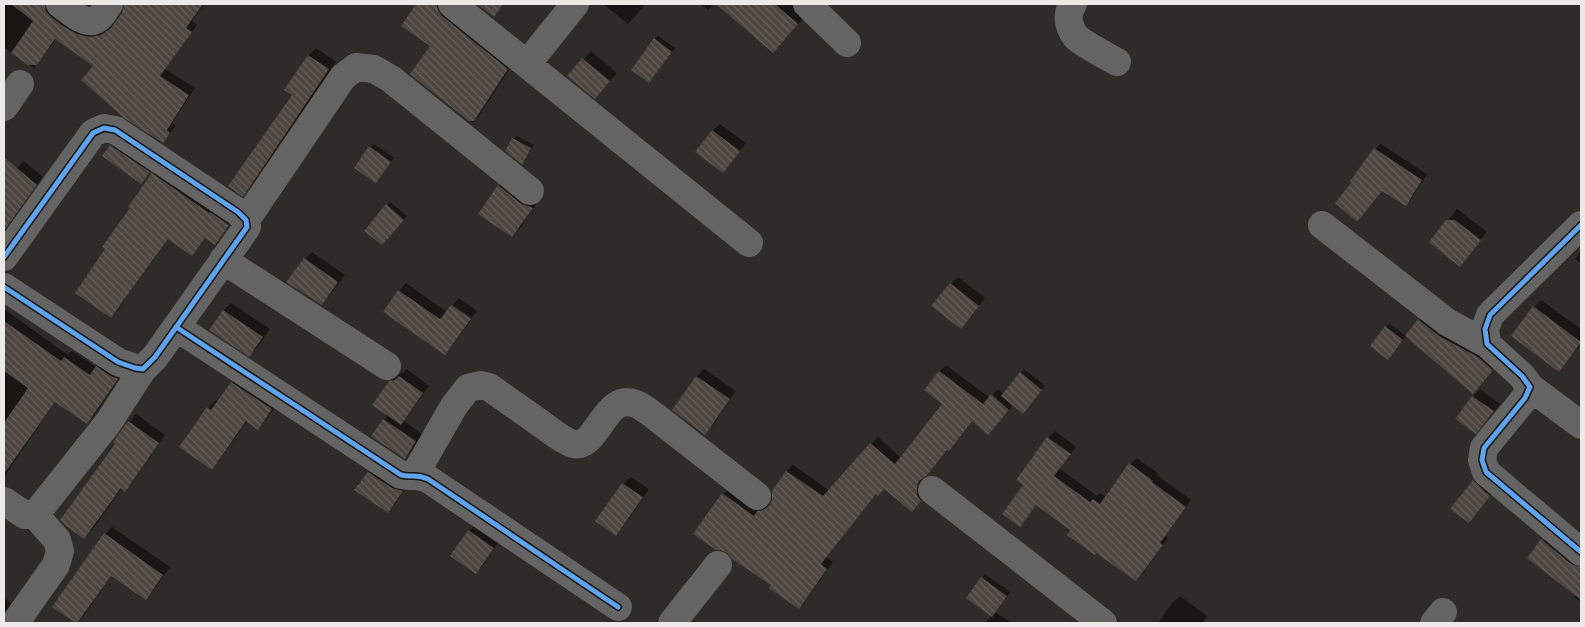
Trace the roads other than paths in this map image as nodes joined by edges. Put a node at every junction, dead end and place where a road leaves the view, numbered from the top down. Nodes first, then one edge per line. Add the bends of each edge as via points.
1 (60, 4) edge
2 (109, 4) edge
3 (452, 4) edge
4 (575, 4) edge
5 (807, 4) edge
6 (1073, 4) edge
7 (847, 43) dead end
8 (1117, 62) dead end
9 (527, 64) junction
10 (20, 84) dead end
11 (4, 107) edge
12 (530, 191) dead end
13 (246, 220) junction
14 (1322, 225) dead end
15 (1581, 225) edge
16 (749, 243) dead end
17 (4, 257) edge
18 (223, 260) junction
19 (4, 287) edge
20 (176, 327) junction
21 (1487, 344) junction
22 (387, 366) dead end
23 (143, 369) junction
24 (1530, 387) junction
25 (1581, 425) edge
26 (415, 474) junction
27 (932, 490) dead end
28 (757, 496) dead end
29 (4, 501) edge
30 (34, 515) junction
31 (1581, 552) edge
32 (718, 565) dead end
33 (618, 607) dead end
34 (16, 623) edge
35 (672, 623) edge
36 (1102, 623) edge

1 - 2 street via 87,21 95,21
3 - 9 street
4 - 9 street
5 - 7 street
6 - 8 street via 1068,22 1077,38
9 - 16 street
10 - 11 street
12 - 13 street via 391,79 374,69 356,67 343,77
13 - 17 street via 115,130 104,128 93,133
13 - 18 street via 247,227
14 - 21 street via 1446,322
15 - 21 street via 1490,315 1484,329
18 - 20 street
18 - 22 street
19 - 23 street via 118,362
20 - 23 street
20 - 26 street via 401,475
21 - 24 street
23 - 30 street via 108,423
24 - 25 street
24 - 31 street via 1525,398 1484,448 1482,460 1486,472
26 - 28 street via 454,406 468,388 481,385 489,387 560,438 574,444 589,437 614,406 625,402 635,404
26 - 33 street via 428,479
27 - 36 street
29 - 30 street via 25,515
30 - 34 street via 57,540 60,551 56,565
32 - 35 street

